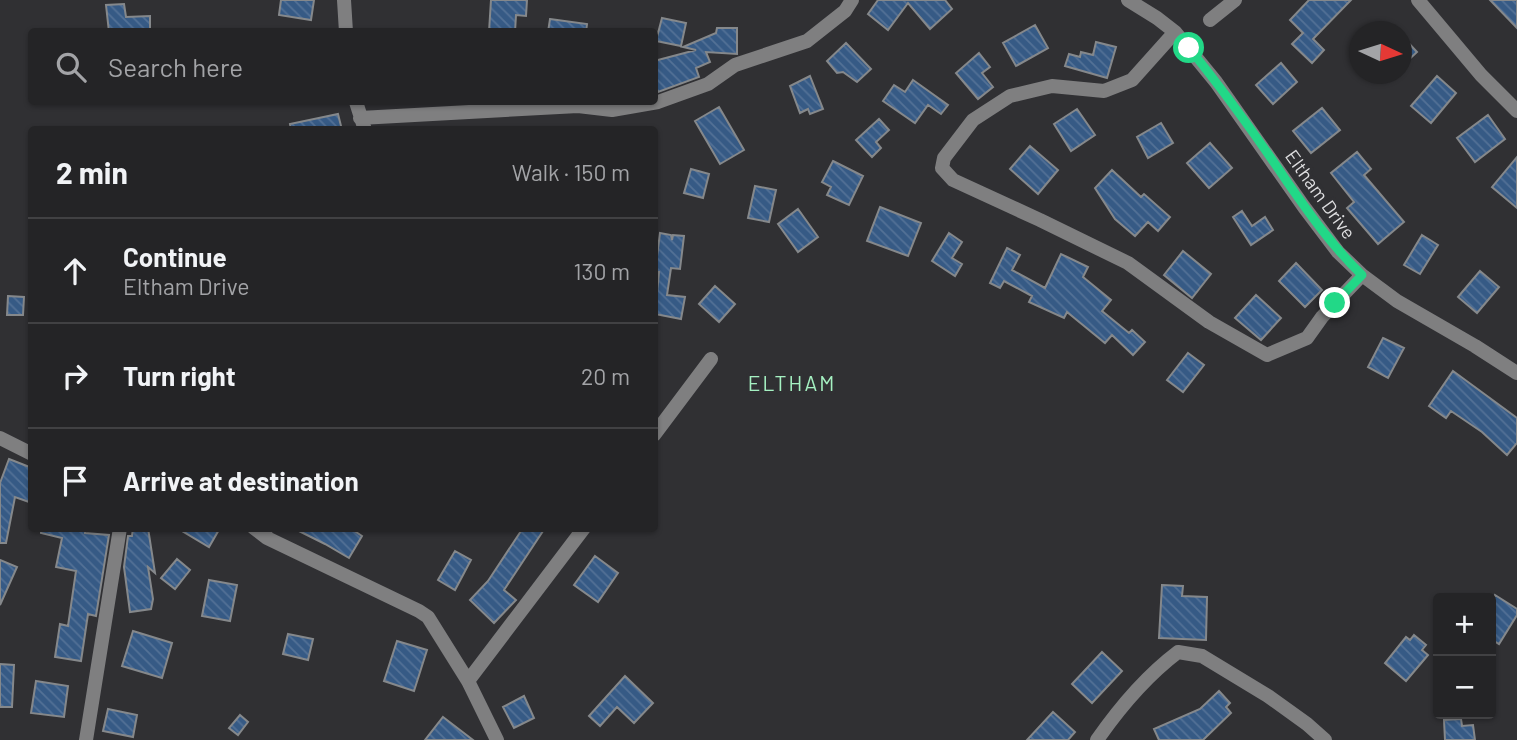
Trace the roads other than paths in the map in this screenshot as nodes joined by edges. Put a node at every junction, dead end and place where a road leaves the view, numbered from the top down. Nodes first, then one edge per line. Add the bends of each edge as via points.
1 (344, 0) edge
2 (852, 0) edge
3 (1128, 0) edge
4 (1235, 0) edge
5 (1423, 2) edge
6 (1210, 20) dead end
7 (346, 28) edge
8 (1175, 32) junction
9 (658, 102) edge
10 (357, 105) edge
11 (641, 105) edge
12 (1517, 111) edge
13 (362, 124) edge
14 (1362, 275) junction
15 (711, 359) dead end
16 (1517, 373) edge
17 (658, 430) edge
18 (0, 438) edge
19 (28, 452) edge
20 (119, 532) edge
21 (581, 532) edge
22 (265, 533) edge
23 (468, 681) junction
24 (86, 740) edge
25 (497, 740) edge
26 (1097, 740) edge
27 (1325, 740) edge

1 - 7 street
2 - 9 street via 807,41 735,65 708,84
3 - 8 street, Eltham Drive
4 - 6 street
5 - 12 street via 1481,75
8 - 14 street, Eltham Drive via 1331,243
8 - 14 street via 1132,80 1104,91 1052,86 1010,96 973,120 944,158 942,169 953,180 1128,264 1209,322 1266,355 1307,338
10 - 13 street
11 - 13 street
14 - 16 street, Eltham Drive
15 - 17 street
18 - 19 street
20 - 24 street
21 - 23 street
22 - 23 street via 428,617
23 - 25 street
26 - 27 street via 1122,704 1178,652 1202,656 1268,696

